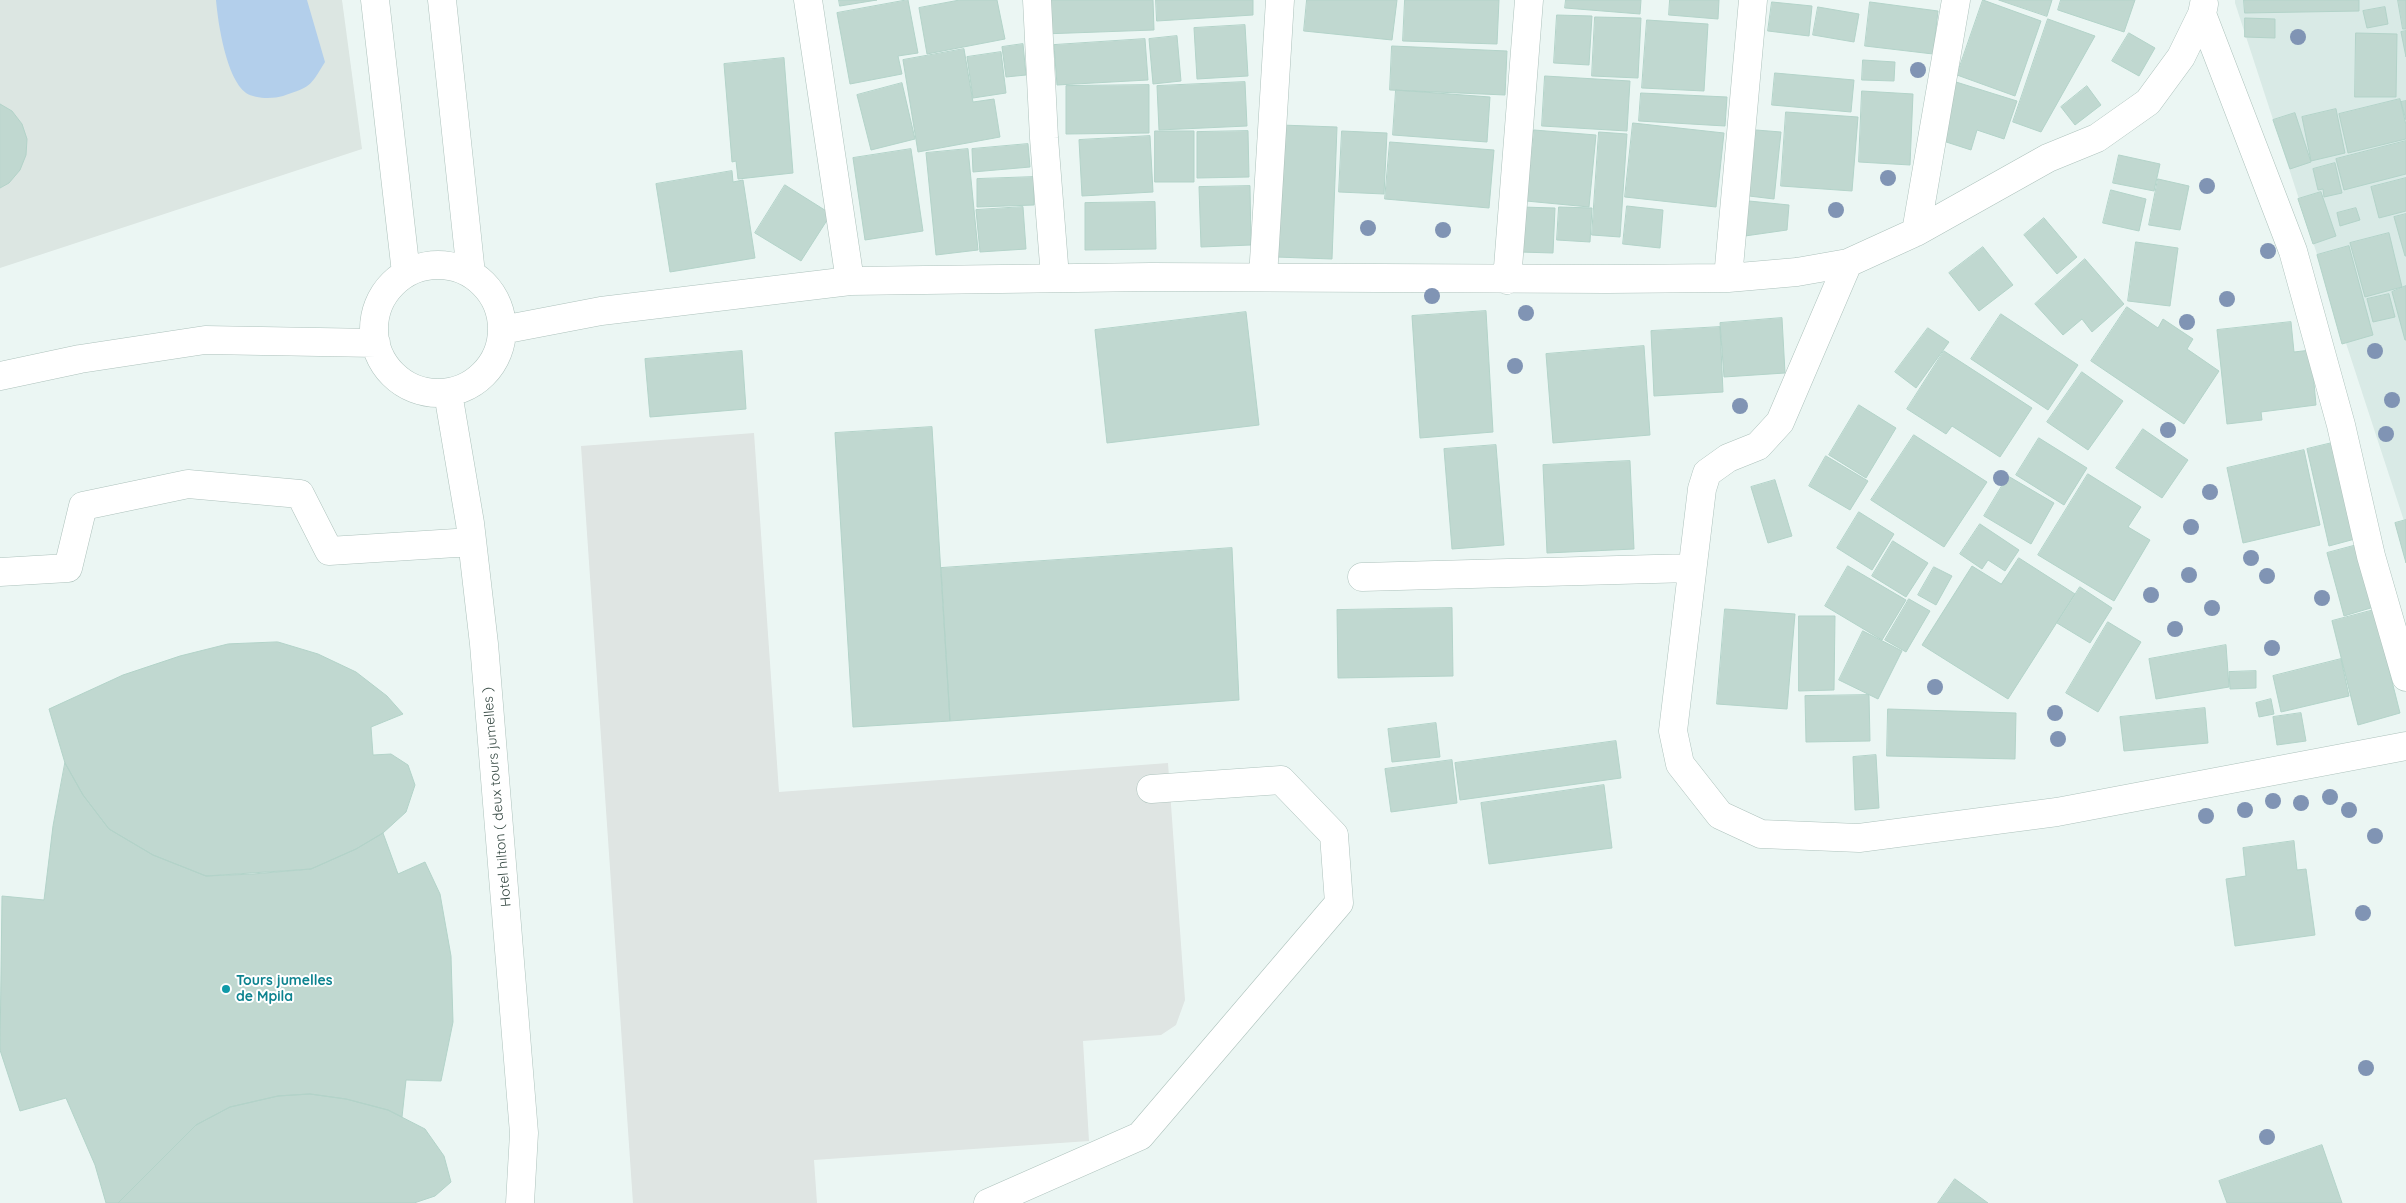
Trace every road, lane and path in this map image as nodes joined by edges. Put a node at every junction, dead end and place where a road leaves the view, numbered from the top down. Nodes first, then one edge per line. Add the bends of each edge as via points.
1 (375, 0) edge
2 (442, 0) edge
3 (808, 0) edge
4 (1037, 0) edge
5 (1280, 0) edge
6 (1529, 0) edge
7 (1753, 0) edge
8 (1956, 0) edge
9 (2203, 7) edge
10 (1916, 232) junction
11 (1848, 263) junction
12 (406, 273) junction
13 (471, 274) junction
14 (1055, 277) junction
15 (1263, 277) junction
16 (1728, 278) junction
17 (1507, 280) junction
18 (850, 281) junction
19 (502, 330) junction
20 (376, 343) junction
21 (0, 376) edge
22 (448, 393) junction
23 (472, 542) junction
24 (1691, 568) junction
25 (0, 572) edge
26 (1362, 577) dead end
27 (2406, 677) edge
28 (2406, 746) edge
29 (1152, 789) dead end
30 (520, 1203) edge
31 (988, 1203) edge

1 - 12 street
2 - 13 street
3 - 18 street
4 - 14 street
5 - 15 street
6 - 17 street
7 - 16 street
8 - 10 street
9 - 10 street via 2181,57 2148,102 2097,138 2048,158
9 - 27 street via 2293,251 2341,425 2371,556
10 - 11 street
11 - 16 street via 1797,272
11 - 24 street via 1780,422 1758,446 1728,458 1707,474 1699,503
12 - 13 street via 428,265 443,265
12 - 20 street via 389,287 377,307
13 - 19 street via 488,288 499,308
14 - 15 street
14 - 18 street
15 - 17 street
16 - 17 street
18 - 19 street via 601,310
19 - 22 street via 498,352 487,371 469,386
20 - 21 street via 205,340 80,359
20 - 22 street via 388,370 405,385 426,393
22 - 23 street, Hotel hilton ( deux tours jumelles )
23 - 25 street via 329,551 300,494 188,484 83,506 68,568
23 - 30 street, Hotel hilton ( deux tours jumelles ) via 484,644 524,1133
24 - 26 street
24 - 28 street via 1673,731 1680,764 1720,815 1761,834 1860,838 2048,813
29 - 31 street via 1281,780 1334,835 1339,903 1140,1136

